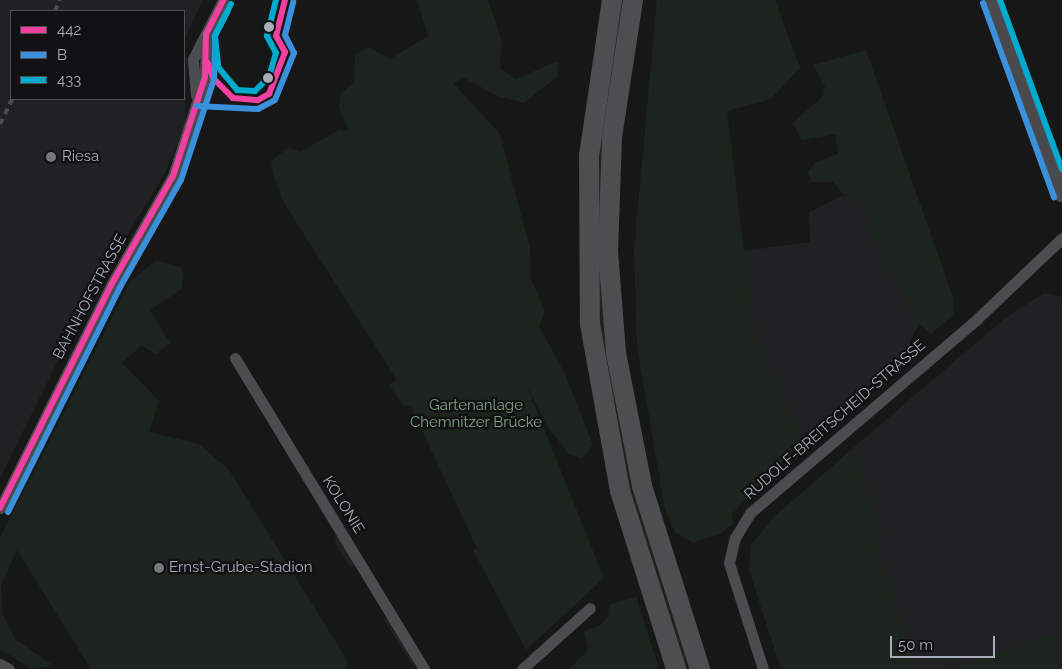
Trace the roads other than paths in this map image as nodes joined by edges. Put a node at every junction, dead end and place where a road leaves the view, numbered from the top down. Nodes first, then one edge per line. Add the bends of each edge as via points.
1 (223, 0) edge
2 (612, 0) edge
3 (633, 0) edge
4 (991, 0) edge
5 (1062, 194) edge
6 (1062, 238) edge
7 (235, 358) dead end
8 (0, 508) edge
9 (590, 608) dead end
10 (0, 664) edge
11 (8, 669) edge
12 (424, 669) edge
13 (522, 669) edge
14 (676, 669) edge
15 (700, 669) edge
16 (763, 669) edge

1 - 8 street, BAHNHOFSTRASSE via 193,59 197,97 172,176 111,285
2 - 14 highway via 593,107 589,164 590,324 620,491
3 - 15 highway via 612,138 608,251 614,336 624,408 642,486
4 - 5 main road
6 - 16 street, RUDOLF-BREITSCHEID-STRASSE via 973,322 750,513 735,538 729,562
7 - 12 street, KOLONIE
9 - 13 street
10 - 11 street

